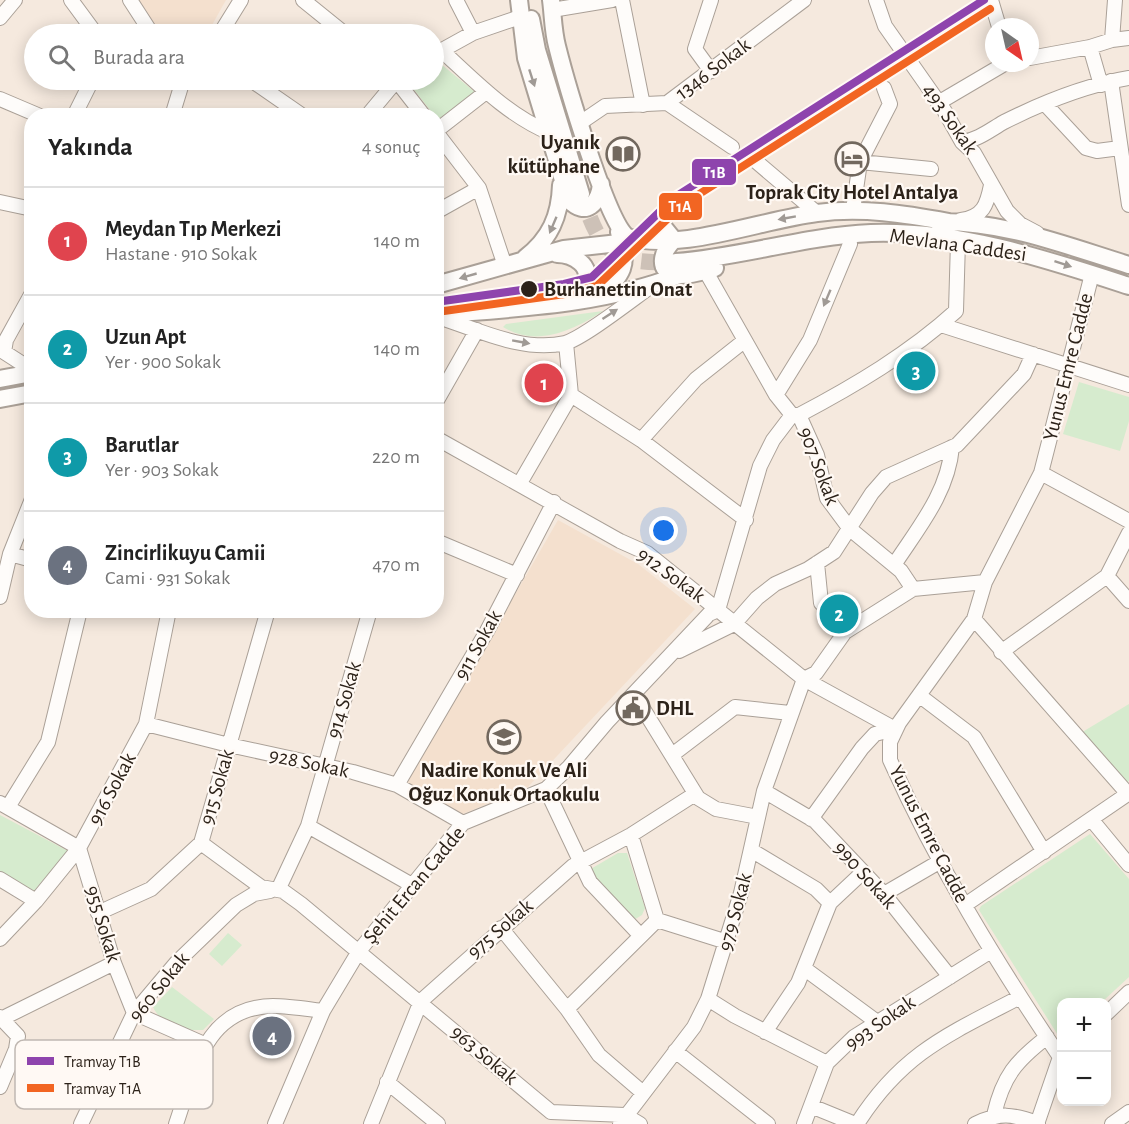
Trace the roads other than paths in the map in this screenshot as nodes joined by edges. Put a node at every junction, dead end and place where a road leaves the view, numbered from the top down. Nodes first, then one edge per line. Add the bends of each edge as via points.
1 (15, 0) edge
2 (71, 0) edge
3 (130, 0) edge
4 (242, 0) edge
5 (303, 0) edge
6 (456, 0) edge
7 (529, 0) edge
8 (612, 0) edge
9 (622, 0) edge
10 (711, 0) edge
11 (804, 0) edge
12 (876, 0) edge
13 (991, 0) edge
14 (1115, 0) edge
15 (548, 3) edge
16 (321, 5) edge
17 (520, 8) edge
18 (0, 18) edge
19 (996, 18) edge
20 (89, 24) edge
21 (146, 24) edge
22 (226, 24) edge
23 (337, 24) edge
24 (473, 33) junction
25 (1129, 38) edge
26 (1112, 40) junction
27 (1090, 47) junction
28 (444, 48) edge
29 (906, 54) junction
30 (1039, 56) edge
31 (444, 58) edge
32 (711, 71) junction
33 (991, 72) edge
34 (1129, 78) edge
35 (1106, 83) junction
36 (884, 88) dead end
37 (87, 90) edge
38 (179, 90) edge
39 (265, 90) edge
40 (388, 90) edge
41 (404, 90) edge
42 (486, 92) junction
43 (0, 99) edge
44 (667, 103) junction
45 (938, 103) junction
46 (643, 105) junction
47 (1046, 105) junction
48 (78, 108) edge
49 (174, 108) edge
50 (291, 108) edge
51 (373, 108) edge
52 (418, 108) edge
53 (24, 109) edge
54 (580, 123) junction
55 (444, 126) edge
56 (550, 133) junction
57 (444, 142) edge
58 (962, 142) junction
59 (732, 147) dead end
60 (1120, 148) junction
61 (752, 158) dead end
62 (860, 162) junction
63 (931, 169) dead end
64 (561, 175) junction
65 (991, 185) junction
66 (479, 188) junction
67 (591, 190) junction
68 (0, 202) edge
69 (1129, 205) edge
70 (24, 207) edge
71 (444, 208) edge
72 (853, 210) junction
73 (817, 213) junction
74 (663, 215) junction
75 (949, 222) junction
76 (1047, 238) junction
77 (951, 240) junction
78 (634, 243) junction
79 (850, 244) junction
80 (548, 254) junction
81 (677, 257) junction
82 (513, 264) junction
83 (1129, 266) edge
84 (705, 270) junction
85 (1092, 274) junction
86 (444, 283) edge
87 (654, 285) junction
88 (1129, 286) edge
89 (598, 298) junction
90 (567, 303) junction
91 (24, 307) edge
92 (444, 315) edge
93 (444, 319) edge
94 (941, 325) junction
95 (477, 330) junction
96 (744, 340) junction
97 (566, 343) junction
98 (1033, 354) junction
99 (1067, 365) junction
100 (24, 366) edge
101 (24, 373) edge
102 (0, 379) edge
103 (1129, 385) edge
104 (444, 388) edge
105 (24, 394) edge
106 (571, 395) junction
107 (776, 396) junction
108 (0, 399) edge
109 (795, 415) junction
110 (641, 440) junction
111 (444, 442) edge
112 (952, 447) junction
113 (1041, 473) junction
114 (520, 483) junction
115 (554, 502) junction
116 (24, 519) edge
117 (746, 520) junction
118 (1129, 521) edge
119 (850, 529) junction
120 (1129, 533) edge
121 (444, 544) edge
122 (10, 554) junction
123 (24, 558) edge
124 (817, 563) junction
125 (894, 565) junction
126 (516, 574) junction
127 (1107, 576) junction
128 (985, 582) junction
129 (913, 589) junction
130 (0, 597) edge
131 (1129, 601) edge
132 (821, 603) dead end
133 (718, 610) junction
134 (78, 618) edge
135 (167, 618) edge
136 (266, 618) edge
137 (368, 618) edge
138 (974, 619) junction
139 (734, 624) junction
140 (1001, 652) junction
141 (671, 655) junction
142 (804, 679) junction
143 (634, 694) junction
144 (920, 696) junction
145 (790, 713) junction
146 (147, 724) junction
147 (895, 729) junction
148 (229, 745) junction
149 (672, 755) junction
150 (325, 767) junction
151 (397, 785) junction
152 (546, 789) junction
153 (764, 791) junction
154 (695, 794) junction
155 (1128, 794) edge
156 (4, 805) edge
157 (758, 817) junction
158 (811, 819) junction
159 (1091, 819) junction
160 (462, 823) junction
161 (308, 826) junction
162 (632, 836) junction
163 (201, 843) junction
164 (79, 848) junction
165 (752, 850) junction
166 (1044, 852) junction
167 (580, 862) junction
168 (939, 862) junction
169 (1129, 865) edge
170 (862, 873) junction
171 (0, 879) edge
172 (412, 885) junction
173 (278, 890) junction
174 (884, 894) junction
175 (36, 901) junction
176 (830, 903) junction
177 (965, 905) junction
178 (98, 913) junction
179 (657, 920) junction
180 (501, 928) junction
181 (640, 936) junction
182 (0, 939) edge
183 (728, 942) junction
184 (359, 951) junction
185 (991, 951) junction
186 (114, 963) junction
187 (805, 969) junction
188 (950, 976) junction
189 (1128, 996) edge
190 (1020, 997) junction
191 (708, 999) junction
192 (421, 1001) junction
193 (567, 1009) junction
194 (323, 1011) junction
195 (1111, 1011) edge
196 (134, 1013) junction
197 (1, 1018) edge
198 (877, 1022) junction
199 (765, 1032) junction
200 (1047, 1037) junction
201 (17, 1040) edge
202 (121, 1040) edge
203 (195, 1040) edge
204 (208, 1040) edge
205 (15, 1051) edge
206 (675, 1052) junction
207 (1058, 1052) edge
208 (827, 1063) junction
209 (1057, 1068) edge
210 (387, 1082) junction
211 (0, 1087) edge
212 (642, 1092) junction
213 (812, 1106) junction
214 (88, 1109) edge
215 (181, 1109) edge
216 (1129, 1112) edge
217 (994, 1115) junction
218 (558, 1118) edge
219 (623, 1119) edge
220 (1038, 1123) edge
221 (81, 1124) edge
222 (176, 1124) edge
223 (275, 1124) edge
224 (370, 1124) edge
225 (438, 1124) edge
226 (640, 1124) edge
227 (768, 1124) edge
228 (804, 1124) edge
229 (856, 1124) edge
230 (975, 1124) edge
231 (1112, 1124) edge

1 - 18 street
2 - 20 street
3 - 21 street
4 - 22 street
5 - 16 street
6 - 24 street
7 - 67 main road via 537,50
8 - 15 street
9 - 46 street
10 - 32 street via 695,49
11 - 32 street, 1346 Sokak
12 - 29 street, 493 Sokak via 885,26
13 - 19 street
14 - 26 street
15 - 54 main road
15 - 67 main road via 546,43
16 - 23 street
17 - 24 street
17 -> 56 main road via 526,58
24 - 28 street
25 - 26 street
26 - 27 street
27 - 30 street
27 - 35 street
29 - 45 street, 493 Sokak
29 - 74 street via 691,192
31 - 42 street
32 - 44 street, 1346 Sokak
33 - 45 street
34 - 35 street
35 - 47 street
35 - 60 street
36 - 62 street via 890,104
37 - 48 street
38 - 49 street
39 - 50 street
40 - 51 street
41 - 52 street
42 - 55 street
42 - 56 street via 525,123
43 - 53 street
44 - 46 street, 1346 Sokak
44 - 59 street
45 - 58 street, 493 Sokak
46 - 54 street, 1346 Sokak via 605,106
47 - 58 street via 972,141
47 - 60 street via 1086,148
54 - 67 main road
56 - 64 main road
57 - 66 street
58 - 65 street, 493 Sokak via 974,153
60 - 69 street
61 - 73 street
62 - 63 street
62 - 72 street
64 - 67 main road via 569,200 580,208 597,201
64 -> 82 main road via 551,231 536,250
65 - 75 street via 987,204 978,216
65 - 76 street, 493 Sokak via 1020,224
66 - 71 street
66 - 82 street
67 - 78 main road
68 - 70 street
72 - 73 main road
72 - 75 main road via 893,211
73 -> 81 main road
74 - 78 street
74 - 81 main road via 661,224
75 - 76 main road, Mevlana Caddesi
75 - 81 main road, Mevlana Caddesi via 849,223
76 - 83 main road, Mevlana Caddesi
77 - 79 main road
77 - 81 main road, Mevlana Caddesi via 904,234 846,235
77 -> 85 main road, Mevlana Caddesi via 1010,249
77 - 94 street via 956,310
78 - 80 main road
78 - 81 main road
78 - 89 main road via 623,272
79 - 84 main road via 776,253
79 -> 107 street via 810,340
80 - 82 main road
80 - 90 main road via 573,256 585,268 585,285
81 - 84 main road
81 - 87 main road
82 -> 86 main road
84 - 96 street, 907 Sokak
85 - 88 main road, Mevlana Caddesi
85 - 99 street, Yunus Emre Cadde
87 - 89 main road
97 -> 87 street
89 - 90 main road
90 - 92 main road
91 - 100 street via 6,340 4,352
93 - 95 street
94 - 98 street
94 - 109 street via 853,387
95 -> 97 street via 527,344
95 - 104 street
96 - 107 street, 907 Sokak
96 - 110 street via 696,379
97 - 106 street
98 - 99 street
98 - 112 street, Şehit Ercan Cadde via 1024,374
99 - 103 street
99 - 113 street, Yunus Emre Cadde
101 - 102 main road
105 - 108 main road
106 - 110 street
106 - 114 street
107 - 109 street, 907 Sokak
109 - 117 street via 773,440 760,466
109 - 119 street, 907 Sokak via 817,455 827,498
110 - 117 street
111 - 114 street, 912 Sokak
112 - 119 street, Şehit Ercan Cadde via 886,477
112 - 125 street via 950,465 938,494
113 - 118 street
113 - 128 street, Yunus Emre Cadde
114 - 115 street, 912 Sokak
115 - 126 street, 911 Sokak
115 - 133 street, 912 Sokak via 620,542 647,553
116 - 122 street
117 - 133 street
119 - 124 street, Şehit Ercan Cadde via 834,552
119 - 125 street, 907 Sokak
120 - 127 street
121 - 126 street
122 - 123 street
122 - 130 street
124 - 132 street
124 - 139 street, Şehit Ercan Cadde via 775,584
125 - 129 street, 907 Sokak
126 - 151 street, 911 Sokak via 487,632
127 - 131 street
127 - 140 street
128 - 129 street
128 - 138 street, Yunus Emre Cadde
129 - 142 street via 845,632 816,673
133 - 139 street, 912 Sokak
133 - 141 street, Şehit Ercan Cadde via 709,614
134 - 156 street via 48,742
135 - 146 street, 916 Sokak
136 - 148 street, 915 Sokak
137 - 150 street, 914 Sokak
138 - 140 street
138 - 144 street, Yunus Emre Cadde
139 - 141 street, Şehit Ercan Cadde
139 - 142 street, 912 Sokak
140 - 155 street
141 - 143 street, Şehit Ercan Cadde
142 - 145 street, 979 Sokak
142 - 147 street, 912 Sokak
143 - 149 street
143 - 152 street, Şehit Ercan Cadde
144 - 147 street, Yunus Emre Cadde
144 - 166 street via 974,737
145 - 149 street via 735,707
145 - 153 street, 979 Sokak
146 - 148 street, 928 Sokak
146 - 164 street, 916 Sokak
147 - 158 street via 875,734
147 - 168 street, Yunus Emre Cadde via 890,760
148 - 150 street, 928 Sokak
148 - 163 street, 915 Sokak
149 - 154 street
150 - 151 street, 928 Sokak
150 - 161 street, 914 Sokak
151 - 160 street, 928 Sokak
152 - 160 street, Şehit Ercan Cadde
152 - 167 street
153 - 157 street, 979 Sokak
153 - 158 street, 990 Sokak
154 - 157 street via 716,809
154 - 162 street, 975 Sokak
155 - 159 street
156 - 164 street
157 - 165 street, 979 Sokak
158 - 170 street, 990 Sokak
159 - 166 street
159 - 169 street
160 - 172 street, Şehit Ercan Cadde
161 - 172 street
161 - 173 street, 914 Sokak
162 - 167 street, 975 Sokak
162 - 179 street
163 - 173 street, 963 Sokak via 261,887
163 - 178 street, 915 Sokak via 151,889
164 - 175 street, 916 Sokak
164 - 178 street, 955 Sokak
165 - 176 street via 816,889
165 - 183 street, 979 Sokak
166 - 177 street
167 - 180 street, 975 Sokak
167 - 181 street via 590,882
168 - 174 street
168 - 177 street, Yunus Emre Cadde
170 - 174 street, 990 Sokak
170 - 176 street
171 - 175 street
172 - 184 street, Şehit Ercan Cadde
173 - 184 street, 963 Sokak
173 - 196 street, 960 Sokak via 254,894 236,905 177,962
174 - 188 street, 990 Sokak
175 - 182 street, 916 Sokak
176 - 187 street
177 - 185 street, Yunus Emre Cadde
178 - 186 street, 955 Sokak
179 - 181 street
179 - 183 street
180 - 192 street, 975 Sokak
180 - 193 street
181 - 193 street
183 - 191 street, 979 Sokak
184 - 192 street, 963 Sokak
184 - 194 street, Şehit Ercan Cadde
185 - 188 street, 993 Sokak
185 - 190 street, Yunus Emre Cadde
186 - 196 street, 955 Sokak
186 - 197 street
187 - 198 street
187 - 199 street
188 - 198 street, 993 Sokak
189 - 195 street
190 - 200 street, Yunus Emre Cadde
190 - 229 street via 926,1048 883,1086
191 - 199 street
191 - 206 street, 979 Sokak
192 - 210 street, 975 Sokak
192 - 218 street, 963 Sokak
193 - 212 street via 599,1055
194 - 204 street via 271,1006 232,1015
194 - 223 street, Şehit Ercan Cadde
196 - 202 street, 960 Sokak
196 - 203 street
197 - 201 street
198 - 208 street, 993 Sokak
199 - 208 street
200 - 207 street, Yunus Emre Cadde
200 - 217 street via 1021,1057 1000,1088
205 - 211 street
206 - 212 street, 979 Sokak
206 - 227 street
208 - 213 street, 993 Sokak
209 - 220 street, Yunus Emre Cadde
210 - 224 street, 975 Sokak
210 - 225 street
212 - 219 street, 979 Sokak
213 - 228 street, 993 Sokak
213 - 229 street
214 - 221 street, 960 Sokak
215 - 222 street
216 - 231 street
217 - 220 street
217 - 230 street
218 - 219 street, 963 Sokak
219 - 226 street

